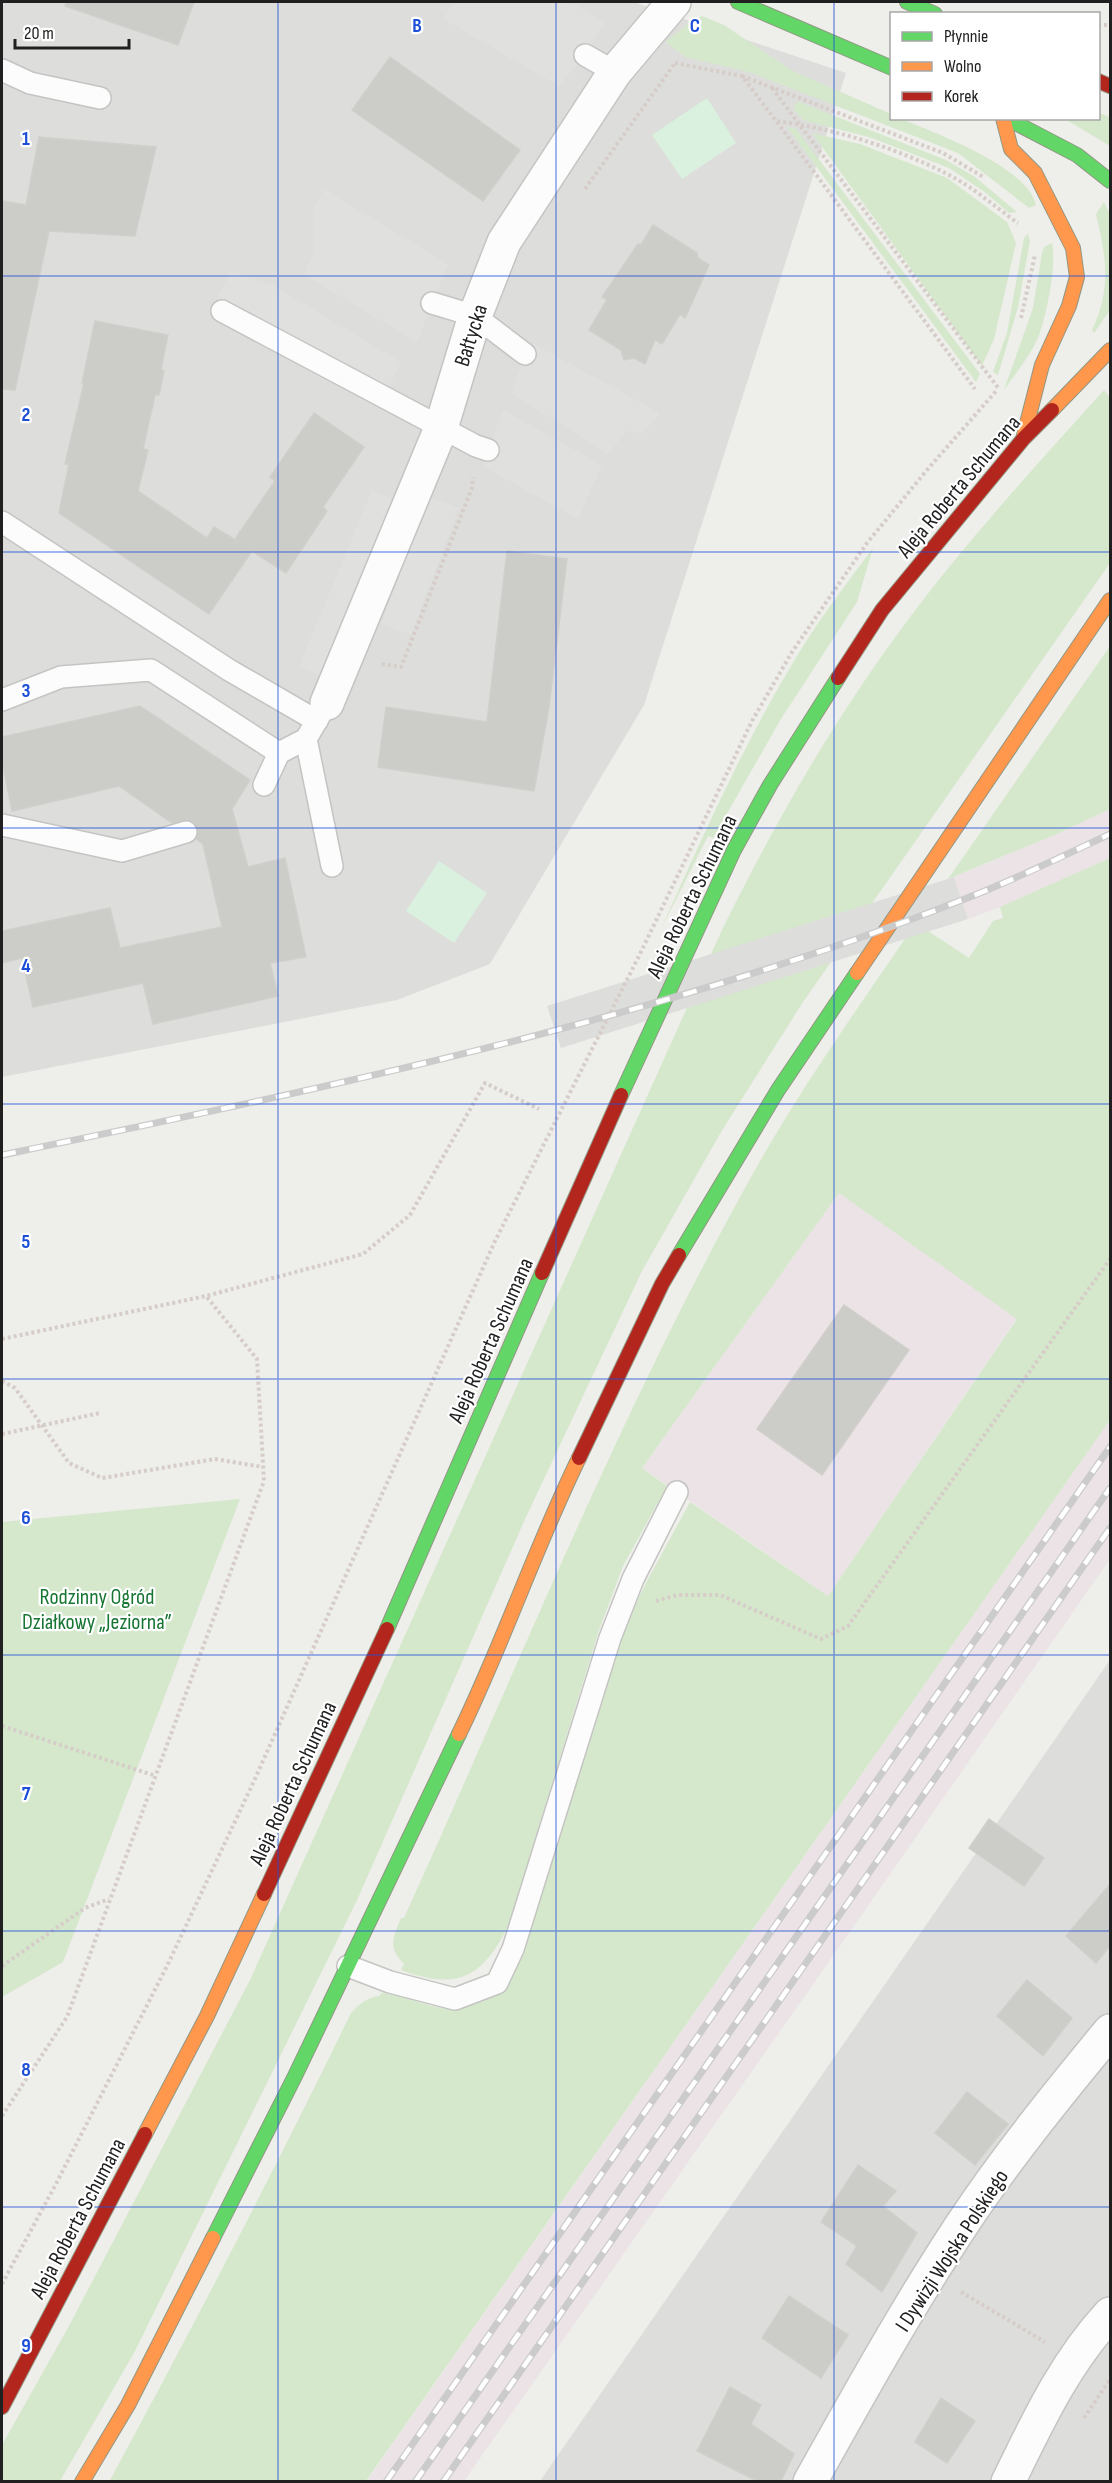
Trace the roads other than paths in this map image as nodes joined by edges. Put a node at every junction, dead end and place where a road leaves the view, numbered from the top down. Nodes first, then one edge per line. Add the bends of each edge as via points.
1 (674, 2) edge
2 (738, 2) edge
3 (907, 2) edge
4 (930, 12) edge
5 (585, 55) dead end
6 (890, 68) edge
7 (2, 70) edge
8 (615, 72) junction
9 (100, 98) dead end
10 (1005, 120) edge
11 (1009, 120) edge
12 (1110, 181) edge
13 (432, 303) dead end
14 (222, 311) dead end
15 (475, 316) junction
16 (1110, 350) edge
17 (525, 354) dead end
18 (441, 428) junction
19 (1024, 438) junction
20 (488, 450) dead end
21 (2, 522) edge
22 (1110, 600) edge
23 (2, 700) edge
24 (322, 712) junction
25 (306, 740) junction
26 (279, 753) junction
27 (264, 785) dead end
28 (2, 825) edge
29 (186, 832) dead end
30 (332, 866) dead end
31 (677, 1492) dead end
32 (348, 1966) junction
33 (1110, 2031) edge
34 (1110, 2314) edge
35 (2, 2407) edge
36 (82, 2481) edge
37 (810, 2481) edge
38 (1008, 2481) edge

1 - 8 street, Bałtycka
2 - 6 main road
3 - 4 main road
5 - 8 lane
7 - 9 lane via 30,83
8 - 15 street, Bałtycka via 504,242
10 - 19 main road via 1011,149 1035,173 1073,248 1077,277 1069,306 1042,365
11 - 12 main road via 1077,155
13 - 15 lane
14 - 18 lane
15 - 17 lane
15 - 18 street, Bałtycka
16 - 19 main road, Aleja Roberta Schumana
18 - 20 lane
18 - 24 street, Bałtycka
19 - 35 main road, Aleja Roberta Schumana via 882,610 776,776 735,850 565,1221 380,1645 212,2005
21 - 24 lane via 229,670
22 - 32 main road via 778,1090 662,1284 557,1503 477,1697
23 - 26 lane via 61,677 151,670
24 - 25 lane
25 - 26 lane
25 - 30 lane
26 - 27 lane
28 - 29 lane via 122,851
31 - 32 lane via 633,1579 610,1638 513,1949 497,1983 455,1999
32 - 36 main road via 128,2405
33 - 37 street, I Dywizji Wojska Polskiego via 1024,2138 961,2227
34 - 38 street via 1050,2395

